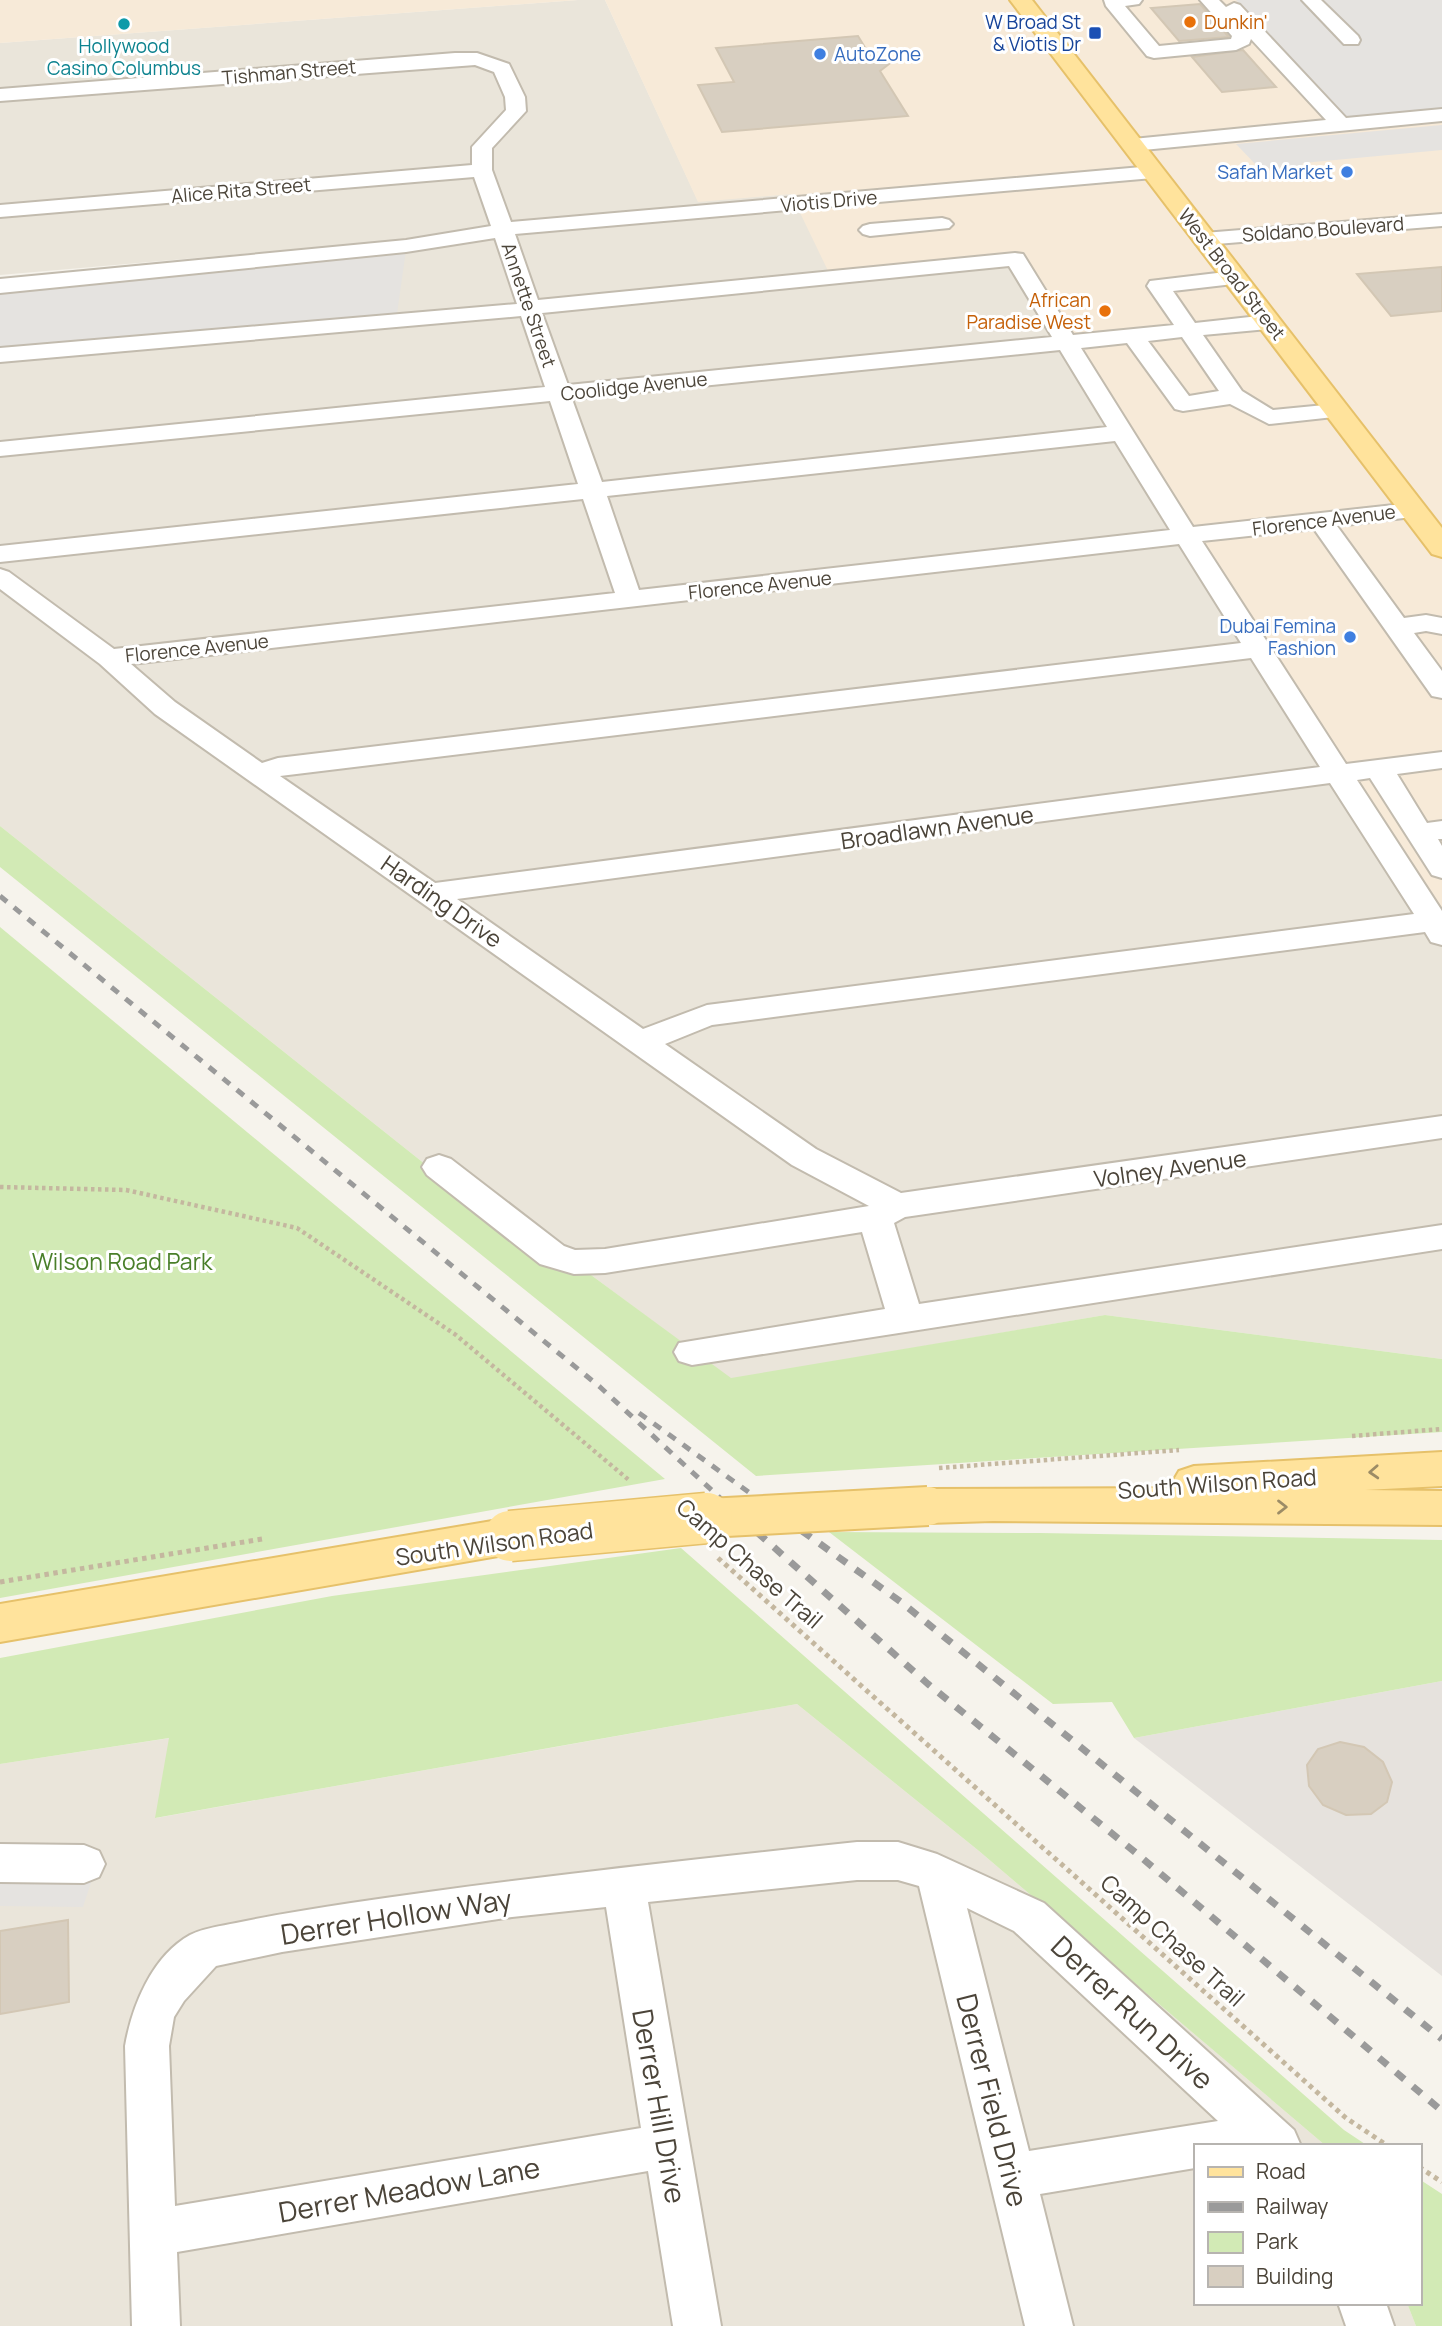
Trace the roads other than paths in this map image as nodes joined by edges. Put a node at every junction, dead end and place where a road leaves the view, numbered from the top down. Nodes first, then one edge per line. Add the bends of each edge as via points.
1 (1021, 0) edge
2 (1133, 0) edge
3 (1209, 0) edge
4 (1226, 0) edge
5 (1311, 0) edge
6 (1351, 40) dead end
7 (1264, 42) junction
8 (1236, 44) junction
9 (0, 95) edge
10 (1442, 116) edge
11 (1341, 125) junction
12 (1133, 145) junction
13 (482, 170) junction
14 (1153, 172) junction
15 (887, 196) junction
16 (0, 211) edge
17 (1442, 220) edge
18 (942, 223) dead end
19 (905, 227) junction
20 (870, 230) dead end
21 (504, 231) junction
22 (1204, 239) junction
23 (1234, 278) junction
24 (0, 286) edge
25 (530, 310) junction
26 (1268, 322) junction
27 (1187, 330) junction
28 (1133, 335) junction
29 (1065, 342) junction
30 (0, 355) edge
31 (559, 393) junction
32 (1234, 396) junction
33 (1335, 411) junction
34 (1122, 433) junction
35 (0, 449) edge
36 (592, 490) junction
37 (1412, 510) junction
38 (1321, 521) junction
39 (1186, 536) junction
40 (1442, 548) edge
41 (0, 554) edge
42 (0, 577) edge
43 (630, 600) junction
44 (1437, 621) edge
45 (1398, 627) junction
46 (1259, 649) junction
47 (108, 658) junction
48 (1442, 690) edge
49 (1442, 760) edge
50 (1379, 769) junction
51 (260, 774) junction
52 (1340, 774) junction
53 (1430, 831) edge
54 (1442, 869) edge
55 (432, 893) junction
56 (1439, 925) edge
57 (642, 1041) junction
58 (1442, 1128) edge
59 (439, 1167) dead end
60 (886, 1212) junction
61 (1442, 1237) edge
62 (906, 1319) junction
63 (692, 1352) dead end
64 (1442, 1469) edge
65 (993, 1504) junction
66 (1442, 1508) edge
67 (0, 1623) edge
68 (0, 1863) edge
69 (84, 1864) dead end
70 (937, 1873) junction
71 (624, 1887) junction
72 (977, 1892) joint
73 (1272, 2140) edge
74 (1222, 2144) edge
75 (667, 2146) junction
76 (1194, 2146) edge
77 (1012, 2176) junction
78 (152, 2233) junction
79 (1363, 2305) edge
80 (156, 2326) edge
81 (697, 2326) edge
82 (1049, 2326) edge
83 (1370, 2326) edge

1 - 12 main road, West Broad Street
2 - 8 street via 1112,2 1154,52
3 - 8 street via 1241,35
4 - 7 street
5 - 6 street
7 - 8 street
7 - 11 street
9 - 13 street, Tishman Street via 455,59 495,64 506,74 516,111 482,147
10 - 11 street
11 - 12 street
12 - 14 main road, West Broad Street
13 - 16 street, Alice Rita Street
13 - 21 street, Annette Street
14 - 15 street, Viotis Drive
14 - 22 main road, West Broad Street
15 - 19 street
15 - 21 street, Viotis Drive
17 - 22 street, Soldano Boulevard
18 - 19 street
19 - 20 street
21 - 24 street, Viotis Drive via 396,247
21 - 25 street, Annette Street
22 - 23 main road, West Broad Street
23 - 26 main road, West Broad Street
23 - 27 street via 1158,286
25 - 29 street via 1014,258
25 - 30 street
25 - 31 street, Annette Street
26 - 27 street, Coolidge Avenue
26 - 33 main road, West Broad Street
27 - 28 street, Coolidge Avenue
27 - 32 street
28 - 29 street, Coolidge Avenue
28 - 32 street via 1183,404
29 - 31 street, Coolidge Avenue
29 - 34 street
31 - 35 street, Coolidge Avenue
31 - 36 street, Annette Street
32 - 33 street via 1269,417
33 - 37 main road, West Broad Street
34 - 36 street
34 - 39 street
36 - 41 street
36 - 43 street, Annette Street
37 - 38 street, Florence Avenue
37 - 40 main road, West Broad Street
38 - 39 street, Florence Avenue
38 - 45 street
39 - 43 street, Florence Avenue
39 - 46 street
42 - 47 street, Harding Drive
43 - 47 street, Florence Avenue
44 - 45 street
45 - 48 street
46 - 51 street via 278,766
46 - 52 street
47 - 51 street, Harding Drive via 165,708
49 - 50 street, Broadlawn Avenue
50 - 52 street, Broadlawn Avenue
50 - 53 street
51 - 55 street, Harding Drive
52 - 55 street, Broadlawn Avenue
52 - 56 street
53 - 54 street
55 - 57 street, Harding Drive
56 - 57 street via 707,1015
57 - 60 street, Harding Drive
58 - 60 street, Volney Avenue
59 - 60 street, Volney Avenue via 552,1255 574,1262 605,1261
60 - 62 street
61 - 62 street
62 - 63 street
64 -> 65 main road, South Wilson Road via 1198,1483
65 -> 66 main road, South Wilson Road
65 - 67 main road, South Wilson Road, bridge via 735,1515 510,1536
68 - 69 street
70 - 71 street, Derrer Hollow Way via 898,1861 857,1861
70 - 72 street, Derrer Hollow Way
70 - 77 street, Derrer Field Drive
71 - 75 street, Derrer Hill Drive
71 - 78 street, Derrer Hollow Way via 512,1898 205,1949 168,1987 153,2013 147,2046
72 - 73 street, Derrer Run Drive via 1029,1917
73 - 74 street
75 - 78 street, Derrer Meadow Lane
75 - 81 street, Derrer Hill Drive
76 - 77 street
77 - 82 street, Derrer Field Drive
78 - 80 street, Derrer Hollow Way
79 - 83 street

